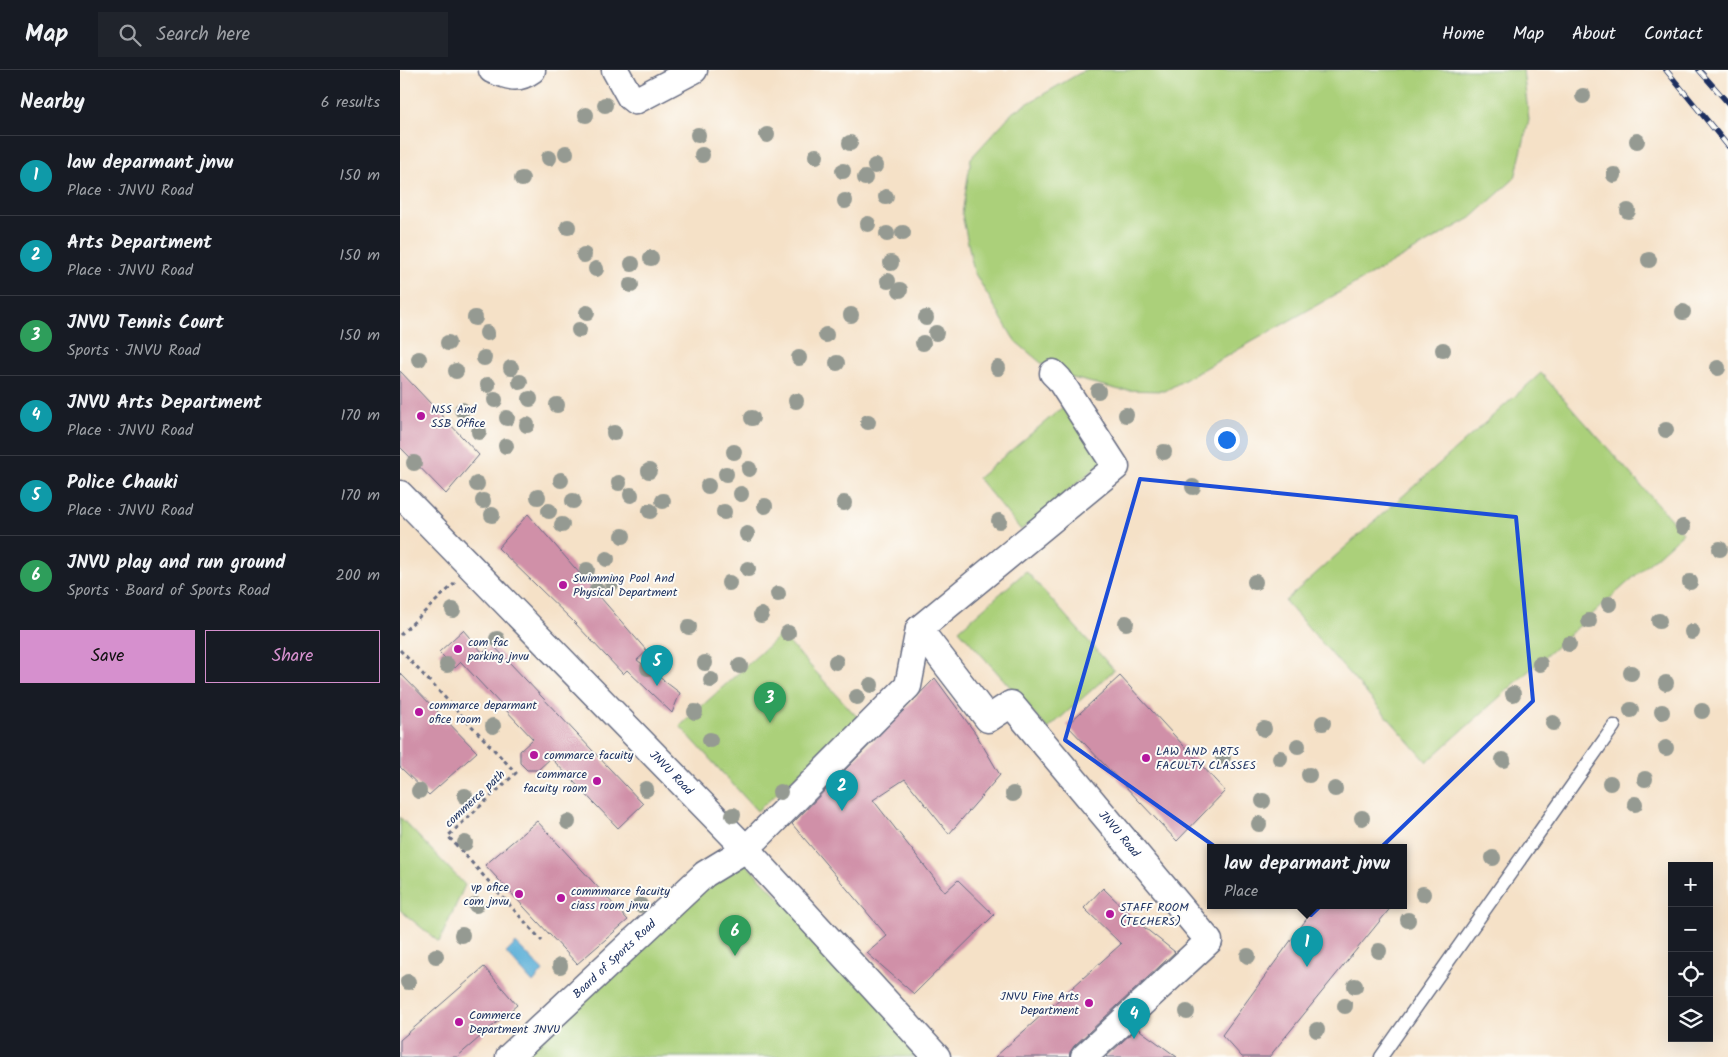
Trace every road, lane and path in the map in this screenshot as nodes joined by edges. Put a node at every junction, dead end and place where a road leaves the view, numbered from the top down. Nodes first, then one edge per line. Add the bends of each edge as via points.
1 (492, 70) edge
2 (532, 70) edge
3 (615, 70) edge
4 (694, 70) edge
5 (1053, 373) dead end
6 (400, 494) edge
7 (472, 568) junction
8 (918, 629) junction
9 (400, 635) edge
10 (400, 650) edge
11 (1614, 726) dead end
12 (746, 849) junction
13 (542, 941) dead end
14 (509, 1057) edge
15 (937, 1057) edge
16 (1084, 1057) edge
17 (1380, 1057) edge

1 - 2 street via 511,77 523,76
3 - 4 street via 630,98 635,101
5 - 8 street via 1116,467
6 - 7 street, JNVU Road
7 - 9 path
7 - 12 street, JNVU Road
8 - 12 street, Board of Sports Road via 908,686
8 - 16 street, JNVU Road via 988,719 1011,704 1209,942
10 - 13 path, commerce path via 516,773 448,836
11 - 17 lane
12 - 14 street, Board of Sports Road via 705,874
12 - 15 street, JNVU Road

